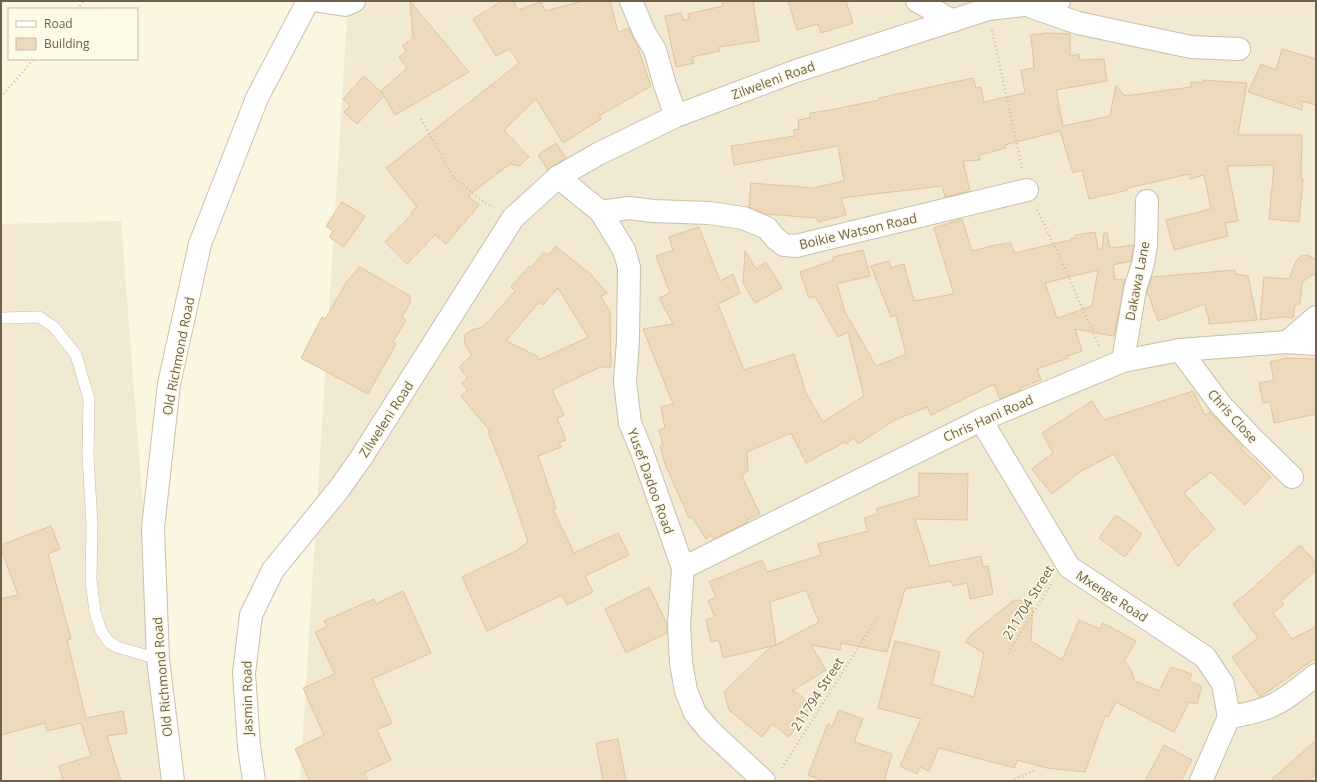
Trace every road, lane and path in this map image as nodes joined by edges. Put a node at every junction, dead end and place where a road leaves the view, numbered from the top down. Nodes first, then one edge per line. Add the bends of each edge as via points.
1 (308, 1) edge
2 (319, 1) edge
3 (354, 1) edge
4 (631, 1) edge
5 (917, 1) edge
6 (1059, 1) edge
7 (1027, 5) junction
8 (953, 21) junction
9 (1239, 49) dead end
10 (33, 60) edge
11 (1, 97) edge
12 (676, 116) junction
13 (421, 119) dead end
14 (558, 177) junction
15 (1027, 190) dead end
16 (1147, 201) dead end
17 (601, 212) junction
18 (513, 218) junction
19 (1316, 317) edge
20 (1, 318) edge
21 (1287, 342) junction
22 (1316, 344) edge
23 (1180, 350) junction
24 (1123, 361) junction
25 (980, 420) junction
26 (1292, 477) dead end
27 (1065, 562) junction
28 (683, 568) junction
29 (251, 615) joint
30 (877, 618) dead end
31 (1008, 653) dead end
32 (158, 659) junction
33 (1316, 675) edge
34 (1229, 717) junction
35 (781, 768) dead end
36 (1035, 770) dead end
37 (173, 781) edge
38 (254, 781) edge
39 (764, 781) edge
40 (1011, 781) edge
41 (1201, 781) edge

1 - 32 street, Old Richmond Road via 257,98 200,244 170,384 154,528
2 - 3 street via 345,5
4 - 12 street via 655,50
5 - 8 street
6 - 7 street, Zilweleni Road
7 - 8 street, Zilweleni Road via 988,9
7 - 9 street via 1085,25 1191,47
8 - 12 street, Zilweleni Road via 796,71
10 - 11 path
12 - 14 street, Zilweleni Road via 598,154
13 - 18 path via 453,177 481,200
14 - 17 street, Yusef Dadoo Road
14 - 18 street, Zilweleni Road
15 - 17 street, Boikie Watson Road via 796,246 784,245 767,228 743,218 709,212 629,208
16 - 24 street, Dakawa Lane via 1146,246 1135,289
17 - 28 street, Yusef Dadoo Road via 624,250 629,267 625,382 630,423
18 - 29 street, Zilweleni Road via 361,458 273,570
19 - 21 street
20 - 32 lane via 39,317 54,327 76,355 89,399 91,580 95,612 109,642 117,647
21 - 22 street, Chris Hani Road
21 - 23 street, Chris Hani Road
23 - 24 street, Chris Hani Road
23 - 26 street, Chris Close via 1220,404
24 - 25 street, Chris Hani Road
25 - 27 street, Mxenge Road
25 - 28 street, Chris Hani Road
27 - 31 path, 211704 Street
27 - 34 street, Mxenge Road via 1069,568 1205,657 1223,684
28 - 39 street, Yusef Dadoo Road via 679,624 681,663 686,691 695,713 709,730
29 - 38 street, Jasmin Road via 244,673
30 - 35 path, 211794 Street
32 - 37 street, Old Richmond Road
33 - 34 street via 1270,706 1249,714
34 - 41 street
36 - 40 path

